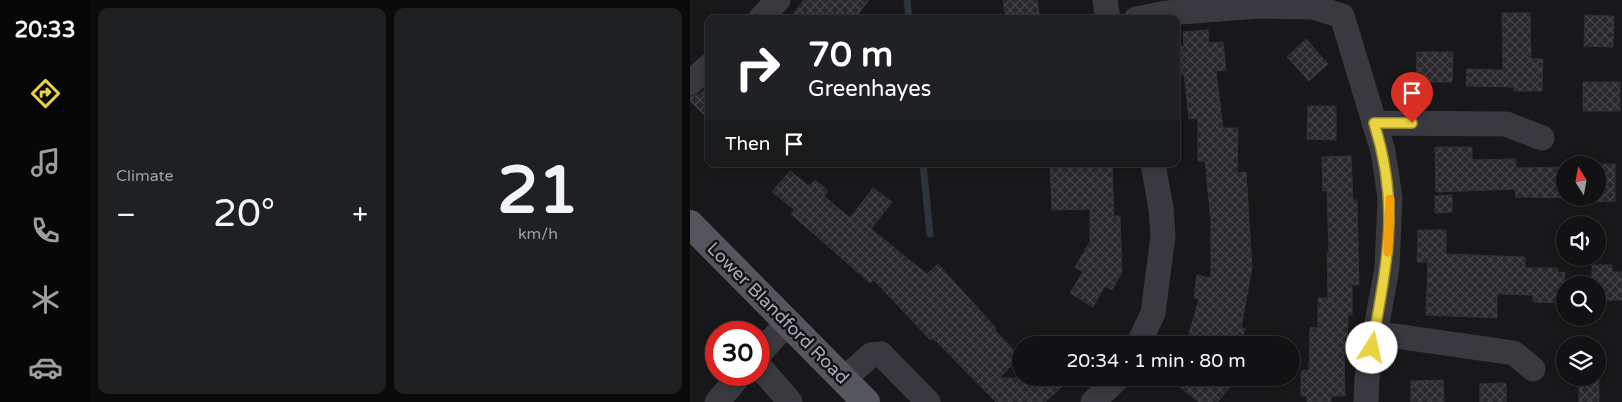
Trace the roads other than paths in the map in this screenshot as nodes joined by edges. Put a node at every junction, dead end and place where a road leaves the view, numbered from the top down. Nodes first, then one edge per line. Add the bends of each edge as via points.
1 (778, 0) edge
2 (1105, 0) edge
3 (1347, 8) edge
4 (764, 15) edge
5 (1107, 15) edge
6 (1157, 15) edge
7 (705, 70) edge
8 (690, 83) edge
9 (1374, 123) junction
10 (1542, 138) dead end
11 (1154, 167) edge
12 (690, 224) edge
13 (788, 322) junction
14 (1374, 333) junction
15 (1142, 336) edge
16 (770, 342) edge
17 (1533, 369) dead end
18 (770, 379) edge
19 (844, 379) junction
20 (730, 386) edge
21 (1110, 386) edge
22 (716, 402) edge
23 (790, 402) edge
24 (866, 402) edge
25 (928, 402) edge
26 (1093, 402) edge
27 (1366, 402) edge

1 - 4 street
2 - 5 street
3 - 6 street via 1259,6
3 - 9 street
7 - 8 street
9 - 10 street via 1506,124
9 - 14 street via 1383,151 1390,216 1386,268
11 - 15 street via 1162,208 1163,236 1153,313
12 - 13 main road, Lower Blandford Road
13 - 16 street
13 - 19 main road, Lower Blandford Road
14 - 17 street via 1514,352
14 - 27 street
18 - 23 street
19 - 24 main road, Lower Blandford Road
19 - 25 street via 871,355 881,354
20 - 22 street
21 - 26 street

